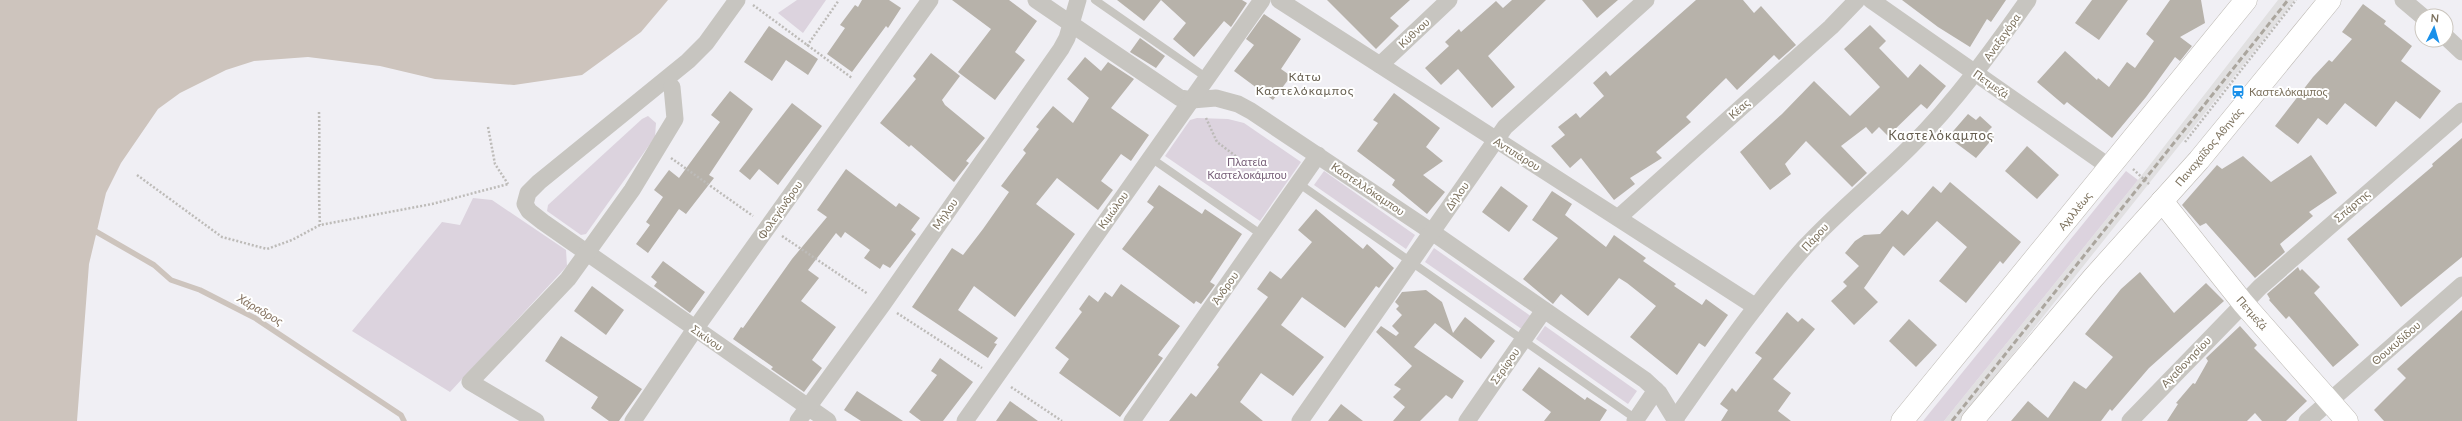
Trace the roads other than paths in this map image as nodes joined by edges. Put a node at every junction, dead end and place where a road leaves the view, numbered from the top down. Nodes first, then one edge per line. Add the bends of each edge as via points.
1 (736, 0) edge
2 (930, 0) edge
3 (1036, 0) edge
4 (1078, 0) edge
5 (1095, 0) edge
6 (1262, 0) edge
7 (1279, 0) edge
8 (1449, 0) edge
9 (1646, 0) edge
10 (1857, 0) edge
11 (1871, 0) edge
12 (2028, 0) edge
13 (2246, 0) edge
14 (2330, 0) edge
15 (2403, 0) edge
16 (2414, 9) edge
17 (1070, 23) junction
18 (2454, 44) edge
19 (2462, 52) edge
20 (1380, 66) junction
21 (1212, 72) junction
22 (1976, 73) junction
23 (672, 87) dead end
24 (1216, 98) junction
25 (1192, 100) junction
26 (2462, 111) edge
27 (1495, 140) junction
28 (1318, 155) junction
29 (1151, 158) junction
30 (2115, 163) junction
31 (1298, 183) junction
32 (2156, 194) junction
33 (1619, 217) junction
34 (1432, 232) junction
35 (1262, 235) junction
36 (587, 254) junction
37 (1411, 262) junction
38 (2462, 285) edge
39 (2243, 303) junction
40 (1756, 307) junction
41 (1544, 310) junction
42 (695, 329) junction
43 (1523, 340) junction
44 (1656, 390) junction
45 (2330, 401) junction
46 (808, 408) junction
47 (1636, 420) edge
48 (1676, 420) edge
49 (536, 421) edge
50 (633, 421) edge
51 (798, 421) edge
52 (828, 421) edge
53 (965, 421) edge
54 (1132, 421) edge
55 (1300, 421) edge
56 (1467, 421) edge
57 (1902, 421) edge
58 (1972, 421) edge
59 (2130, 421) edge
60 (2307, 421) edge
61 (2347, 421) edge

1 - 36 street, Σικίνου via 706,43 692,58 539,182 526,198 525,204 529,211
2 - 42 street, Φολεγάνδρου
3 - 17 street, Καστελλόκαμπου
4 - 17 street, Μήλου
5 - 21 lane
6 - 21 street, Κιμώλου
7 - 20 street, Αντιπάρου
8 - 20 street, Κύθνου
9 - 27 street, Δήλου via 1516,115
10 - 33 street, Κέας via 1835,23
11 - 22 street, Πετμεζά
12 - 22 street, Αναξαγόρα
13 - 30 street, Αχιλλέως
14 - 32 street, Παναχαΐδος Αθηνάς via 2199,160
15 - 16 street
17 - 25 street, Καστελλόκαμπου via 1180,98
17 - 46 street, Μήλου via 1067,38 1061,49
18 - 19 street
20 - 27 street, Αντιπάρου
21 - 24 street
21 - 25 street, Κιμώλου
22 - 30 street, Πετμεζά
22 - 40 street, Πάρου via 1911,146 1824,227
23 - 36 street via 675,119 658,149
24 - 25 street, Καστελλόκαμπου
24 - 28 street, Καστελλόκαμπου via 1245,108
25 - 29 street, Κιμώλου
26 - 39 street, Σπάρτης
27 - 33 street, Αντιπάρου
27 - 34 street, Δήλου
28 - 31 street, Άνδρου
28 - 34 street, Καστελλόκαμπου
29 - 35 lane
29 - 53 street, Κιμώλου
30 - 57 street, Αχιλλέως
31 - 35 street, Άνδρου
31 - 37 lane
32 - 39 street, Πετμεζά
32 - 58 street, Παναχαΐδος Αθηνάς via 2088,284
33 - 40 street, Αντιπάρου
34 - 37 street, Δήλου
34 - 41 street, Καστελλόκαμπου
35 - 54 street, Άνδρου
36 - 42 street, Σικίνου
36 - 49 street via 568,278 470,382
37 - 43 lane
37 - 55 street, Δήλου
38 - 45 street, Θουκυδίδου
39 - 45 street, Πετμεζά
39 - 59 street, Αγαθονησίου
40 - 48 street, Πάρου
41 - 43 street, Σερίφου
41 - 44 street, Καστελλόκαμπου
42 - 46 street, Σικίνου
42 - 50 street, Φολεγάνδρου
43 - 47 lane
43 - 56 street, Σερίφου
44 - 47 street
44 - 48 street, Καστελλόκαμπου
45 - 60 street, Θουκυδίδου
45 - 61 street, Πετμεζά
46 - 51 street, Μήλου
46 - 52 street, Σικίνου

